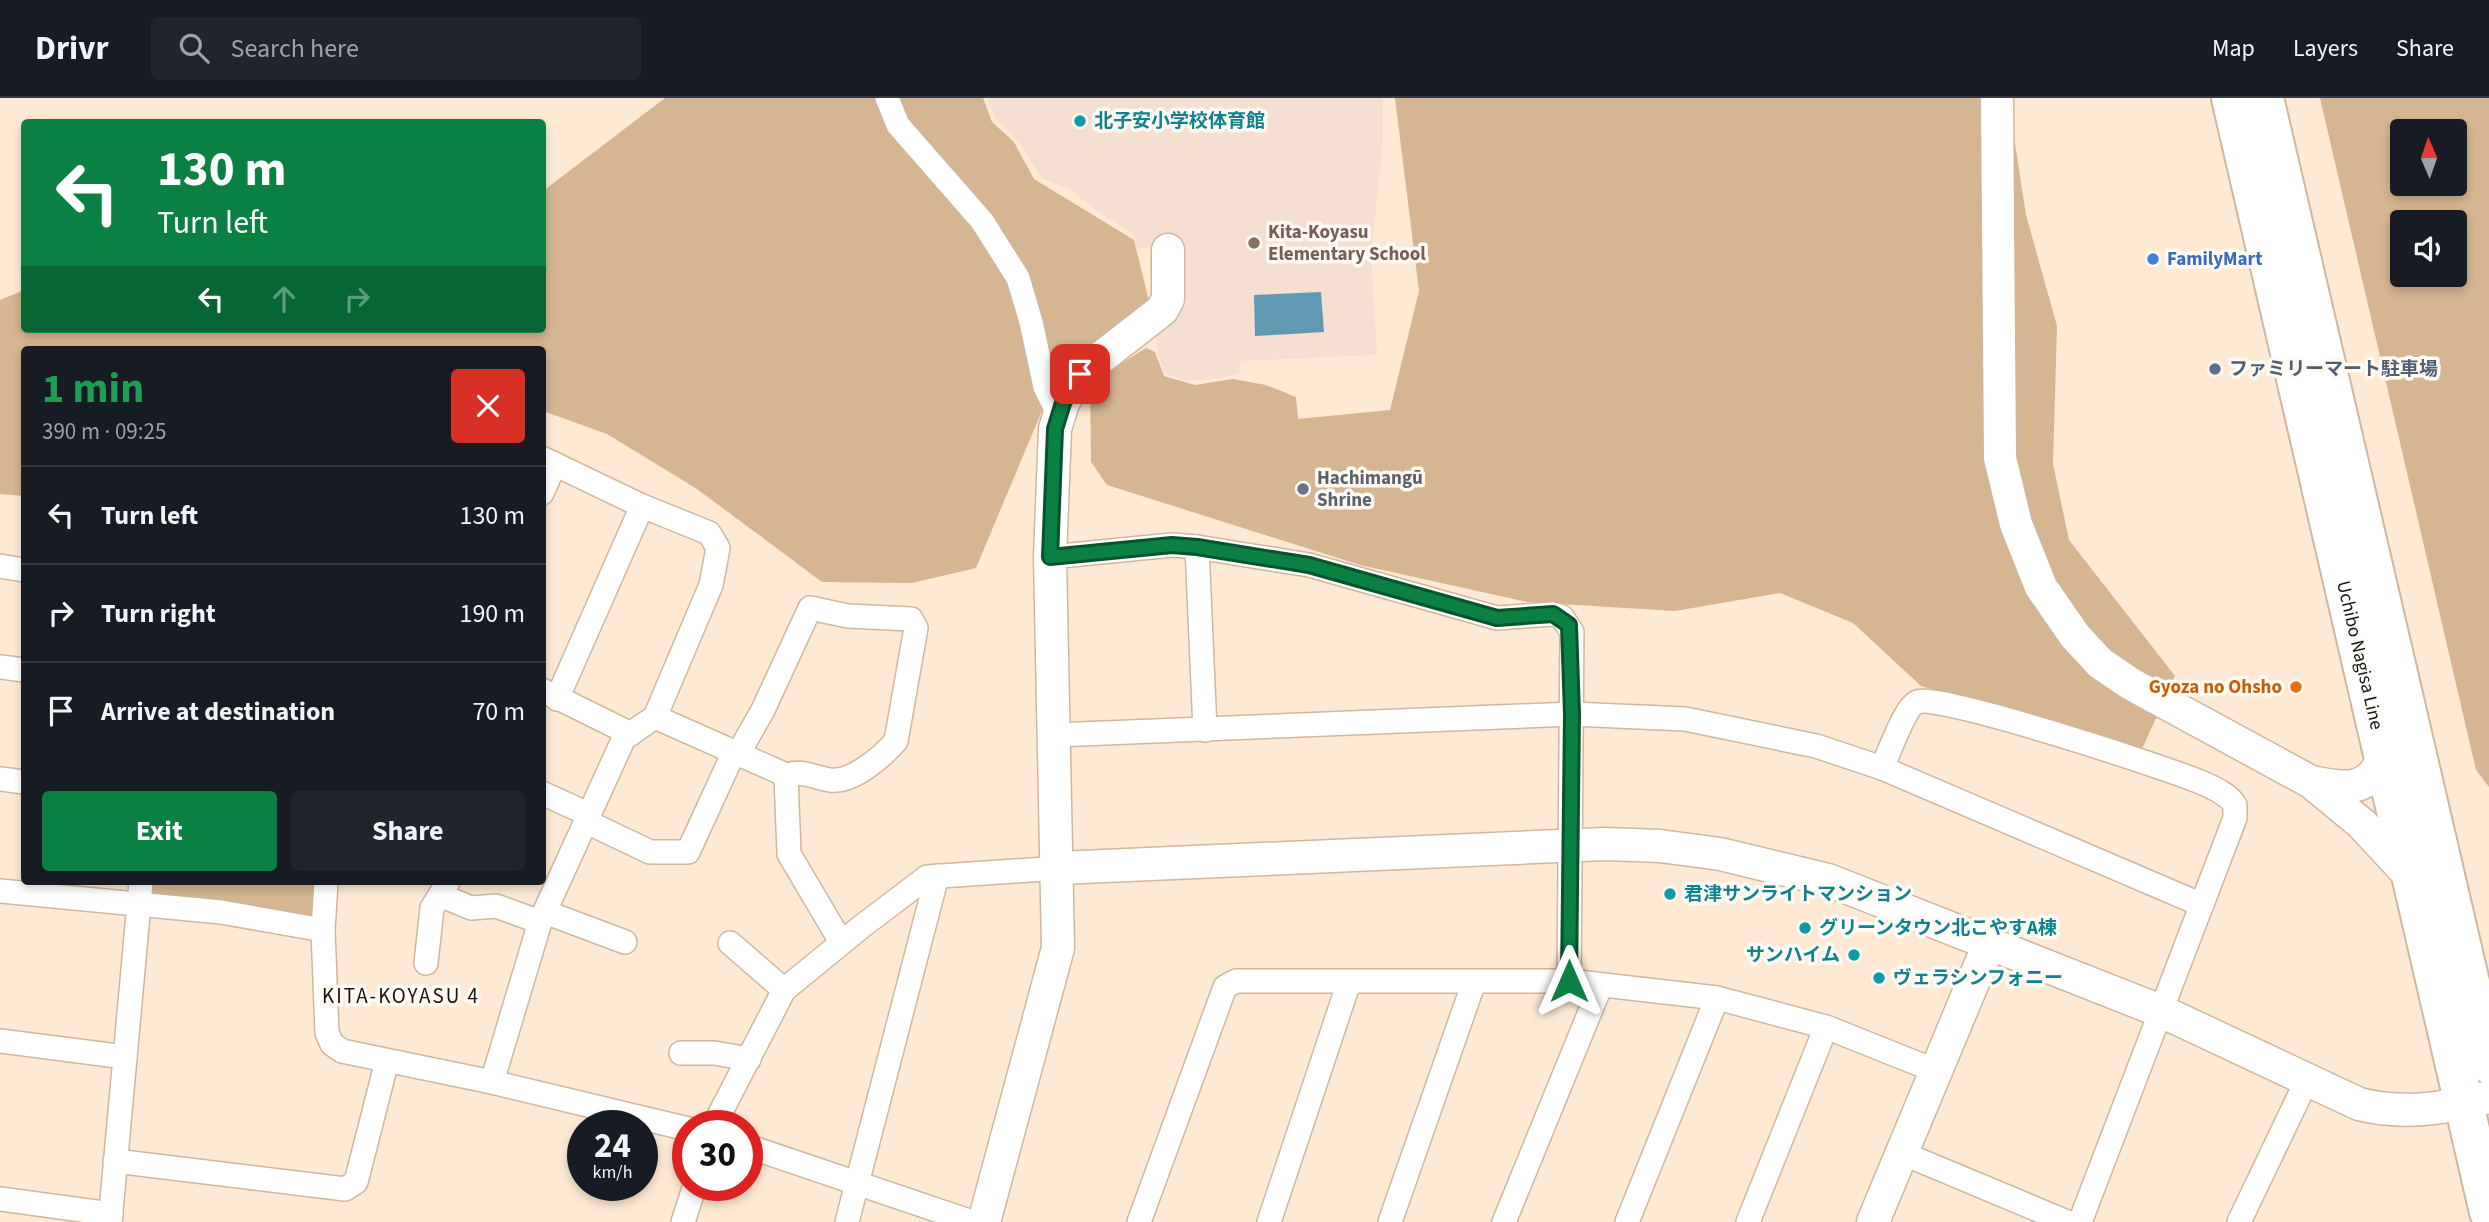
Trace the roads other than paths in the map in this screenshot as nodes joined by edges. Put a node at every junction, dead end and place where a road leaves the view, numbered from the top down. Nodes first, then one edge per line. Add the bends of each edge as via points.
1 (887, 98) edge
2 (1997, 98) edge
3 (2231, 98) edge
4 (2264, 98) edge
5 (1168, 250) dead end
6 (1059, 415) junction
7 (549, 461) edge
8 (642, 506) junction
9 (1197, 547) junction
10 (1050, 557) junction
11 (0, 566) edge
12 (21, 570) edge
13 (0, 667) edge
14 (21, 670) edge
15 (550, 694) edge
16 (1572, 714) junction
17 (655, 717) junction
18 (1205, 730) junction
19 (631, 734) junction
20 (1055, 735) junction
21 (736, 753) junction
22 (2385, 756) junction
23 (1882, 768) junction
24 (786, 775) junction
25 (0, 779) edge
26 (21, 782) edge
27 (2311, 782) junction
28 (546, 795) edge
29 (589, 819) junction
30 (1570, 845) junction
31 (1059, 868) junction
32 (937, 876) junction
33 (2413, 880) junction
34 (141, 885) edge
35 (326, 885) edge
36 (444, 888) edge
37 (0, 891) edge
38 (2202, 905) junction
39 (138, 906) junction
40 (543, 917) junction
41 (323, 930) junction
42 (625, 942) dead end
43 (841, 942) junction
44 (730, 943) dead end
45 (1989, 944) junction
46 (426, 962) dead end
47 (1569, 981) junction
48 (1349, 982) junction
49 (1474, 982) junction
50 (1601, 985) junction
51 (784, 990) junction
52 (1717, 998) junction
53 (2163, 1013) junction
54 (1826, 1027) junction
55 (0, 1041) edge
56 (681, 1053) dead end
57 (125, 1057) junction
58 (749, 1059) junction
59 (387, 1061) junction
60 (2489, 1064) edge
61 (1936, 1071) junction
62 (2307, 1080) junction
63 (492, 1082) junction
64 (2476, 1101) edge
65 (722, 1110) edge
66 (672, 1125) edge
67 (763, 1151) edge
68 (1902, 1153) junction
69 (115, 1161) junction
70 (859, 1182) junction
71 (0, 1199) edge
72 (690, 1201) edge
73 (2489, 1212) edge
74 (110, 1218) edge
75 (683, 1222) edge
76 (847, 1222) edge
77 (972, 1222) edge
78 (984, 1222) edge
79 (1139, 1222) edge
80 (1269, 1222) edge
81 (1390, 1222) edge
82 (1504, 1222) edge
83 (1627, 1222) edge
84 (1748, 1222) edge
85 (1873, 1222) edge
86 (2067, 1222) edge
87 (2080, 1222) edge
88 (2239, 1222) edge

1 - 6 street via 898,125 982,221 1018,278 1045,387
2 - 27 street via 2000,458 2016,524 2041,587 2100,663
3 - 22 highway, Uchibo Nagisa Line
4 - 60 highway, Uchibo Nagisa Line
5 - 6 street via 1168,299 1162,310 1080,374
6 - 10 street via 1053,441
7 - 8 street
8 - 15 street
8 - 17 street via 709,534 718,548 712,584
9 - 10 street via 1172,545
9 - 16 street via 1309,565 1497,618 1562,617 1572,632
9 - 18 street
10 - 20 street
11 - 12 street
13 - 14 street
15 - 19 street
16 - 18 street
16 - 23 street via 1685,719 1739,728
16 - 30 street
17 - 19 street
17 - 21 street
18 - 20 street
19 - 29 street via 624,738
20 - 31 street
21 - 24 street
21 - 24 street via 763,710 810,608 848,616 911,619 916,628 896,741 849,777 838,780 800,771
21 - 29 street via 688,852 650,852
22 - 27 street via 2379,771 2354,786 2345,789
22 - 33 highway, Uchibo Nagisa Line
23 - 38 street
23 - 38 street via 1911,707 1926,700 1977,710 2204,784 2231,799 2235,818
24 - 43 street via 789,854
25 - 26 street
27 - 33 street via 2362,824
28 - 29 street
29 - 40 street
30 - 31 street
30 - 45 street via 1660,846 1775,866 1882,899
30 - 47 street
31 - 32 street
31 - 78 street via 1058,948
32 - 43 street via 927,877
32 - 70 street
33 - 64 highway, Uchibo Nagisa Line
34 - 39 street
35 - 41 street
36 - 40 street via 476,909 496,906
36 - 46 street via 432,908
37 - 39 street
38 - 53 street
39 - 41 street via 221,912
39 - 57 street
40 - 42 street
40 - 63 street
41 - 59 street via 327,1033 332,1044 342,1051
43 - 51 street
44 - 51 street
45 - 53 street
45 - 61 street
47 - 49 street
47 - 50 street
48 - 49 street
48 - 79 street via 1236,981 1225,987
48 - 80 street
49 - 81 street
50 - 52 street
50 - 82 street
51 - 58 street
52 - 54 street
52 - 83 street
53 - 62 street
53 - 87 street
54 - 61 street
54 - 84 street
55 - 57 street
56 - 58 street via 714,1052
57 - 69 street
58 - 65 street
59 - 63 street
59 - 69 street via 356,1182 345,1189
61 - 68 street
62 - 64 street via 2385,1111
62 - 88 street
63 - 66 street
64 - 73 highway, Uchibo Nagisa Line
67 - 70 street
68 - 85 street
68 - 86 street
69 - 74 street
70 - 76 street
70 - 77 street
71 - 74 street
72 - 75 street

